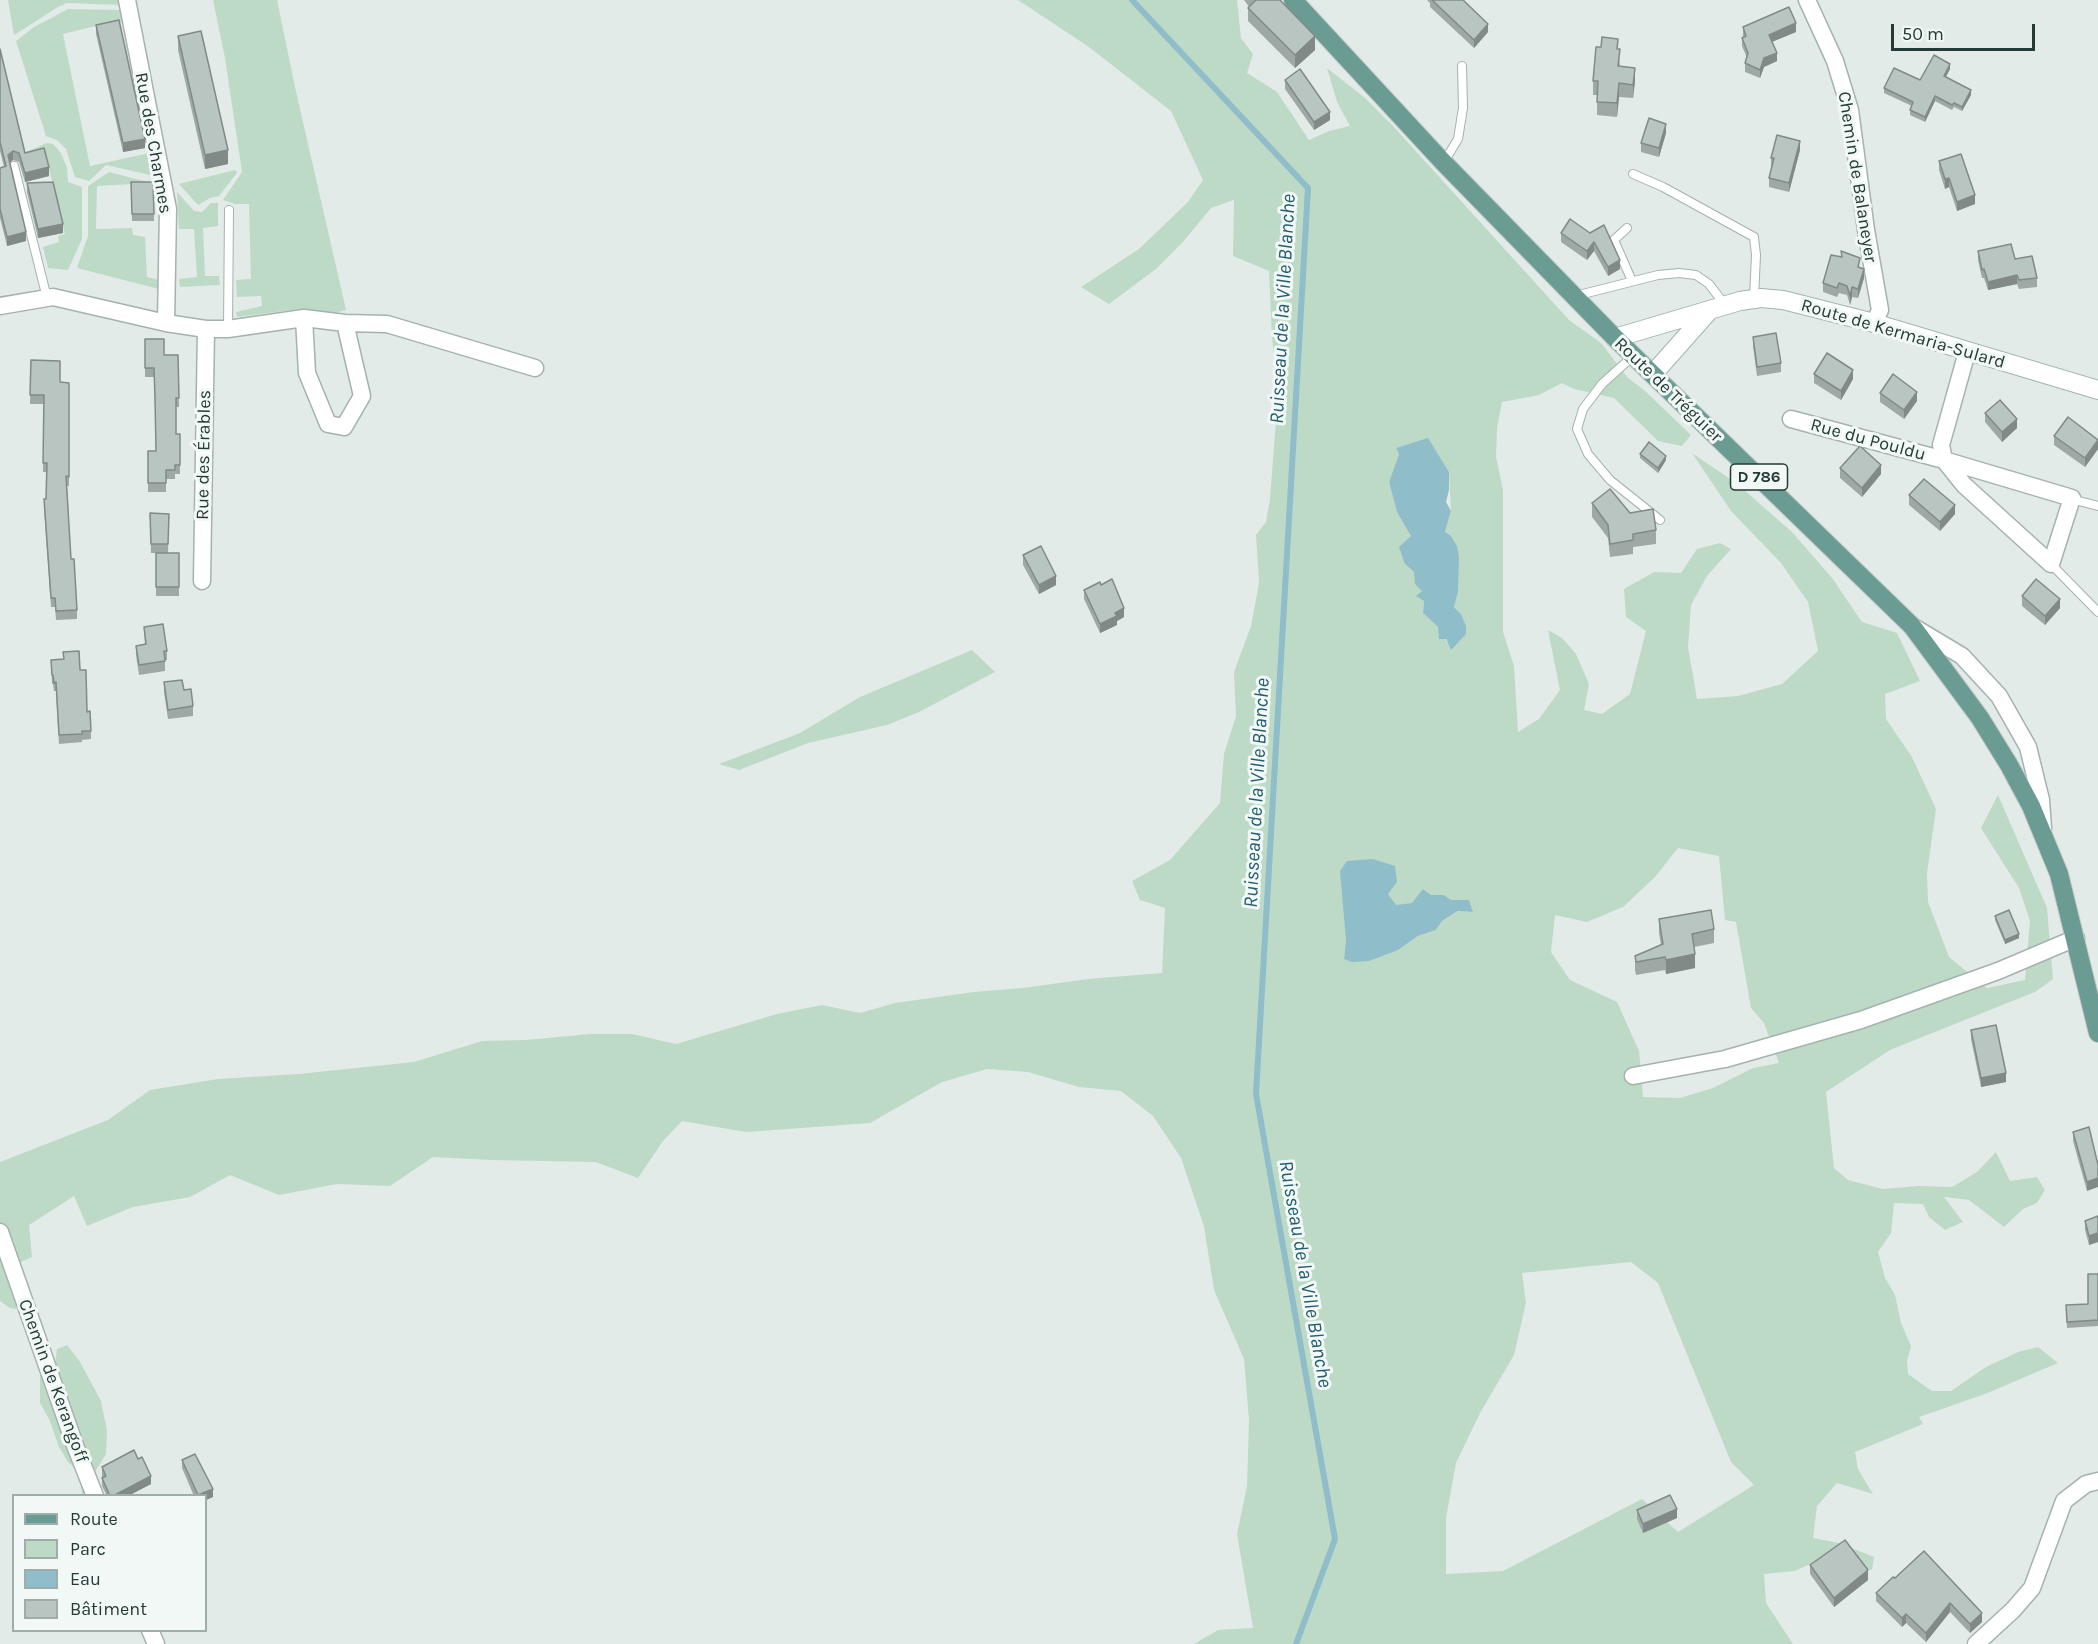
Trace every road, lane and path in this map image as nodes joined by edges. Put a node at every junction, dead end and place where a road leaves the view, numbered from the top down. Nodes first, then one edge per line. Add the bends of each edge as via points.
1 (127, 0) edge
2 (1293, 0) edge
3 (1807, 0) edge
4 (1462, 66) dead end
5 (1443, 162) junction
6 (14, 166) dead end
7 (1634, 174) dead end
8 (229, 210) dead end
9 (1627, 228) dead end
10 (1632, 281) junction
11 (1575, 296) junction
12 (47, 298) junction
13 (1754, 299) junction
14 (0, 306) edge
15 (1716, 308) junction
16 (304, 318) junction
17 (166, 323) junction
18 (345, 323) junction
19 (1874, 323) junction
20 (206, 329) junction
21 (228, 329) junction
22 (1615, 338) junction
23 (1966, 352) junction
24 (1633, 356) junction
25 (535, 368) dead end
26 (1653, 374) junction
27 (2098, 390) edge
28 (1791, 419) dead end
29 (1944, 460) junction
30 (2071, 499) junction
31 (2098, 506) edge
32 (1660, 520) dead end
33 (2050, 564) junction
34 (202, 581) dead end
35 (2098, 612) edge
36 (1912, 626) junction
37 (2044, 836) junction
38 (2076, 938) junction
39 (2098, 1033) edge
40 (1633, 1076) dead end
41 (0, 1232) edge
42 (2098, 1481) edge
43 (94, 1494) edge
44 (1976, 1644) edge

1 - 17 street, Rue des Charmes via 168,209
2 - 5 main road, Route de Tréguier / D 786
3 - 19 street, Chemin de Balaneyer via 1835,61 1850,110 1880,310
4 - 5 lane via 1463,108 1458,139
5 - 11 main road, Route de Tréguier / D 786
6 - 12 lane
7 - 13 lane via 1754,237
8 - 21 lane
9 - 10 lane via 1614,240
10 - 11 lane
10 - 15 lane via 1679,273 1696,275 1709,284
11 - 22 main road, Route de Tréguier / D 786
12 - 14 street
12 - 17 street
13 - 15 street, Route de Kermaria-Sulard
13 - 19 street, Route de Kermaria-Sulard via 1783,300
15 - 22 street, Route de Kermaria-Sulard
15 - 26 street
16 - 18 street
16 - 18 street via 308,373 328,424 344,427 362,396
16 - 21 street
17 - 20 street
18 - 25 street via 387,324
19 - 23 street, Route de Kermaria-Sulard
20 - 21 street
20 - 34 street, Rue des Érables
22 - 24 main road, Route de Tréguier / D 786
23 - 27 street, Route de Kermaria-Sulard
23 - 29 street via 1941,445
24 - 26 main road, Route de Tréguier / D 786
24 - 32 lane via 1602,384 1583,409 1577,429 1588,454 1610,480
26 - 36 main road, Route de Tréguier / D 786
28 - 29 street, Rue du Pouldu
29 - 30 street, Rue du Pouldu
29 - 33 street via 1964,485
30 - 31 lane
30 - 33 street
33 - 35 lane
36 - 37 main road, Route de Tréguier / D 786 via 1980,718 2009,765
36 - 37 street via 1962,656 1999,696 2028,747
37 - 38 main road, Route de Tréguier / D 786
38 - 39 main road, Route de Tréguier / D 786
38 - 40 street via 1861,1020 1725,1059
41 - 43 street, Chemin de Kerangoff
42 - 44 street via 2086,1484 2064,1501 2032,1588

